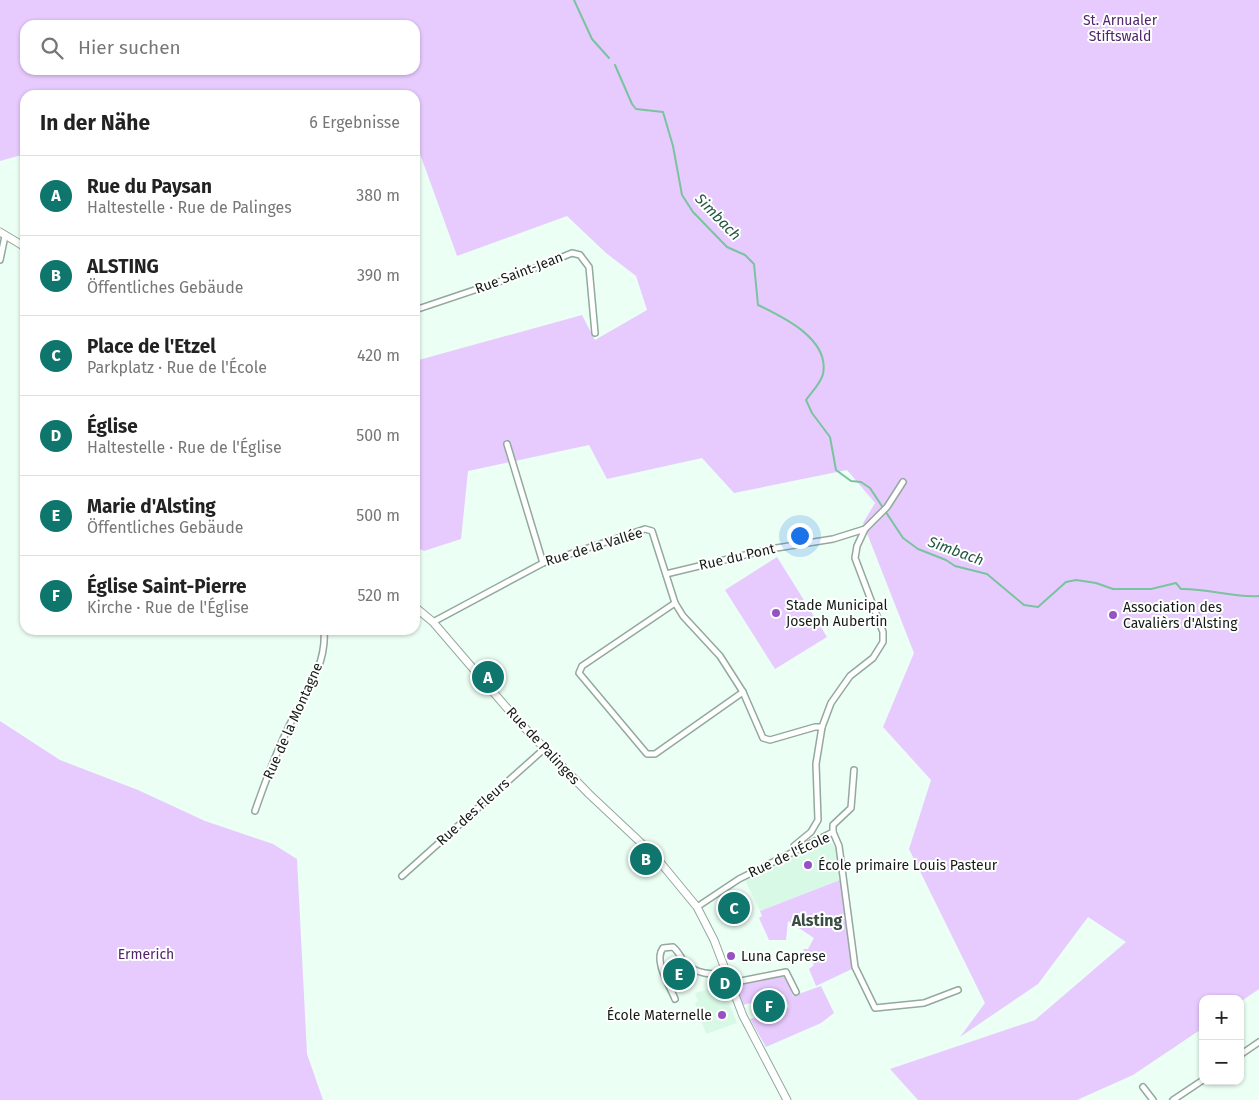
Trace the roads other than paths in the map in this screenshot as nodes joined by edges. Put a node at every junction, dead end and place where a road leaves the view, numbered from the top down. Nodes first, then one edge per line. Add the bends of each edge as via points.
1 (3, 234) edge
2 (20, 244) edge
3 (0, 260) edge
4 (420, 308) edge
5 (595, 333) dead end
6 (507, 444) dead end
7 (903, 482) dead end
8 (865, 529) junction
9 (543, 563) junction
10 (666, 574) junction
11 (675, 603) junction
12 (420, 611) edge
13 (433, 622) junction
14 (324, 635) edge
15 (743, 692) junction
16 (822, 728) junction
17 (544, 748) junction
18 (854, 770) dead end
19 (254, 811) dead end
20 (833, 832) junction
21 (794, 851) junction
22 (402, 876) dead end
23 (697, 907) junction
24 (726, 971) junction
25 (731, 983) junction
26 (958, 990) dead end
27 (796, 992) dead end
28 (676, 999) dead end
29 (1259, 1042) edge
30 (1244, 1052) edge
31 (1199, 1083) edge
32 (1143, 1087) dead end
33 (787, 1100) edge
34 (1153, 1100) edge
35 (1174, 1100) edge

1 - 2 main road
1 - 3 street
4 - 5 street, Rue Saint-Jean via 572,253 580,255 589,267
6 - 9 street
7 - 8 street, Rue du Pont via 885,509
8 - 10 street, Rue du Pont via 833,539 770,549
8 - 16 street via 855,558 883,632 883,642 873,658 850,676 831,703
9 - 10 street, Rue de la Vallée via 645,529 652,531
9 - 13 street, Rue de la Vallée
10 - 11 street, Rue de la Vallée
11 - 15 street, Rue de la Vallée via 720,656
11 - 15 street via 582,666 579,673 647,754 654,754
12 - 13 main road, Rue de Palinges
13 - 17 main road, Rue de Palinges
14 - 19 street, Rue de la Montagne via 320,664 288,726
15 - 16 street, Rue de la Vallée via 764,738 770,740 815,727
16 - 21 street via 816,764 818,820 794,846
17 - 22 street, Rue des Fleurs
17 - 23 main road, Rue de Palinges via 655,856
18 - 20 street via 851,808 833,825
20 - 21 street, Rue de l'École
20 - 26 street, Rue de l'École via 840,846 855,967 875,1008 924,1003
21 - 23 street, Rue de l'École via 739,878
23 - 24 main road, Rue de Palinges
24 - 25 main road, Rue de Palinges
24 - 28 street via 712,974 696,970 686,964 673,948 663,948 659,954 660,962
25 - 27 street via 786,972
25 - 33 main road, Rue de Palinges via 743,1016
29 - 30 street
31 - 35 street
32 - 34 street

